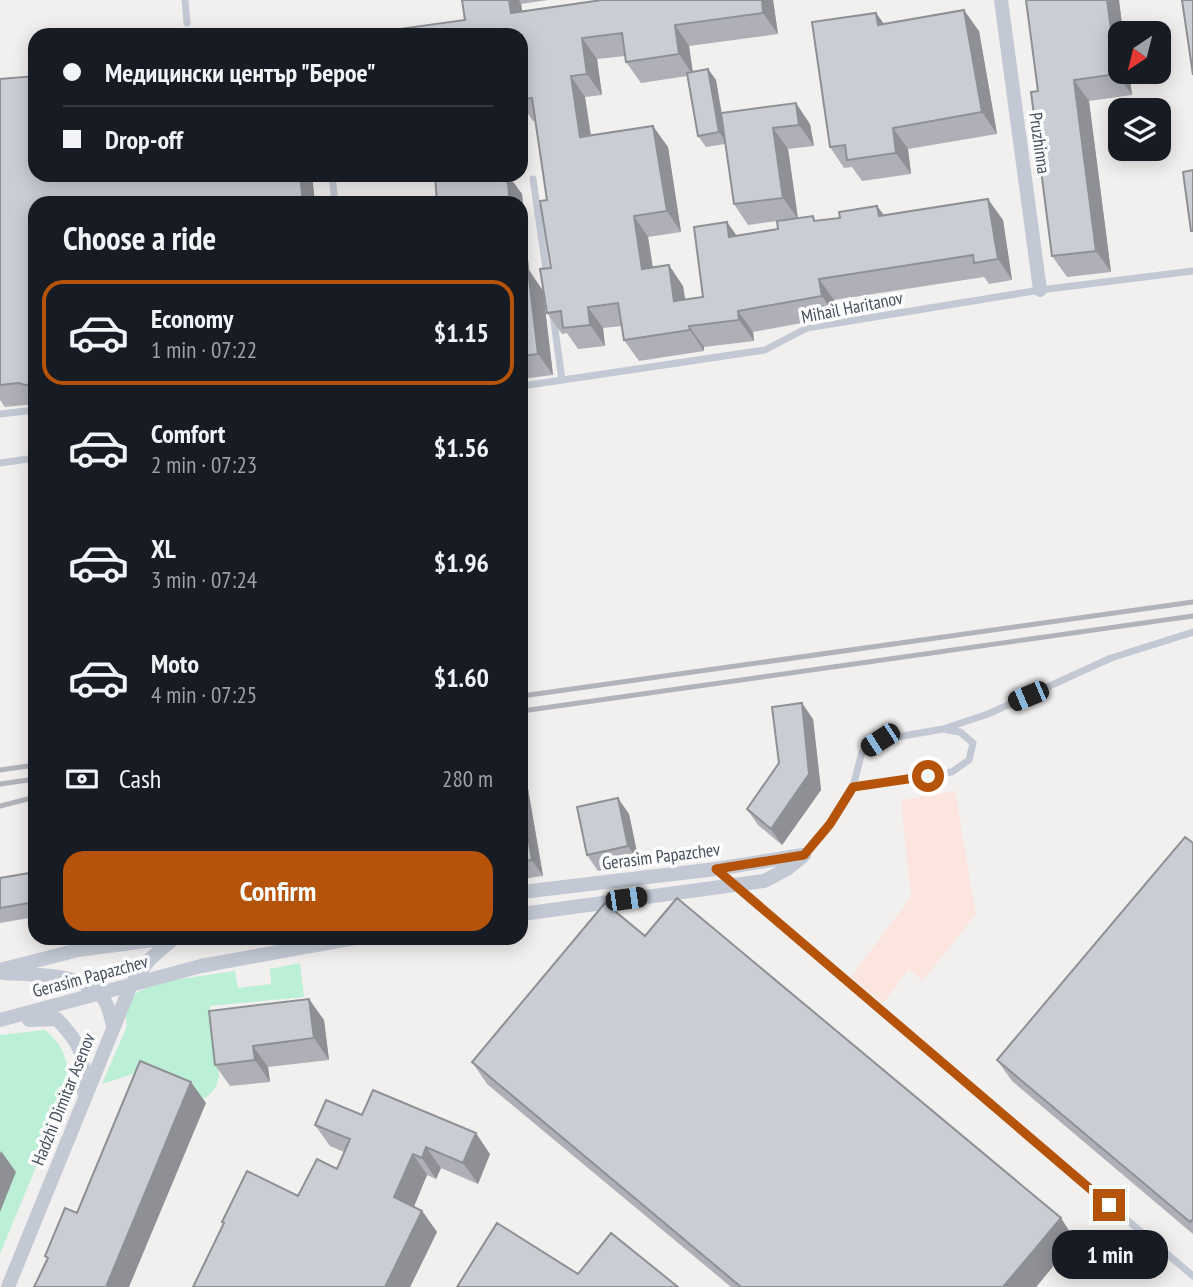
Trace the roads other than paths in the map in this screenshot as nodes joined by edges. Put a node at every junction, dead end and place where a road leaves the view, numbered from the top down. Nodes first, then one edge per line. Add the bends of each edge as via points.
1 (185, 0) edge
2 (1001, 0) edge
3 (187, 23) dead end
4 (533, 179) dead end
5 (1193, 271) edge
6 (548, 286) edge
7 (1040, 290) junction
8 (550, 300) edge
9 (562, 380) junction
10 (528, 385) edge
11 (28, 411) edge
12 (0, 414) edge
13 (28, 459) edge
14 (0, 463) edge
15 (1193, 632) edge
16 (943, 729) junction
17 (853, 787) junction
18 (804, 855) junction
19 (716, 869) junction
20 (731, 884) junction
21 (528, 891) edge
22 (528, 913) edge
23 (117, 945) edge
24 (164, 945) edge
25 (316, 945) edge
26 (0, 971) edge
27 (131, 985) junction
28 (100, 994) junction
29 (0, 1020) edge
30 (113, 1025) junction
31 (84, 1098) junction
32 (1193, 1276) edge
33 (8, 1287) edge

1 - 3 lane
2 - 7 street, Pruzhinna
4 - 6 lane
5 - 7 lane, Mihail Haritanov
7 - 9 lane, Mihail Haritanov via 807,328 765,350
8 - 9 lane
9 - 10 lane, Mihail Haritanov
11 - 12 lane
13 - 14 lane
15 - 16 lane, Gerasim Papazchev via 1111,658 988,714
16 - 17 lane, Gerasim Papazchev via 880,740 862,752
16 - 17 lane via 960,732 973,743 969,760 952,772
17 - 18 lane, Gerasim Papazchev
18 - 19 street, Gerasim Papazchev
18 - 20 street, Gerasim Papazchev via 764,881
19 - 20 lane
19 - 21 street, Gerasim Papazchev
20 - 22 street, Gerasim Papazchev
20 - 32 lane
23 - 26 street, Gerasim Papazchev via 78,950
24 - 27 street, Hadzhi Dimitar Asenov
25 - 27 street, Gerasim Papazchev via 201,966
26 - 28 street via 76,981
27 - 28 street, Gerasim Papazchev
27 - 30 street, Hadzhi Dimitar Asenov
28 - 29 street, Gerasim Papazchev
28 - 30 street
29 - 31 street via 57,1019 76,1039 83,1060
30 - 31 street, Hadzhi Dimitar Asenov
31 - 33 street, Hadzhi Dimitar Asenov

